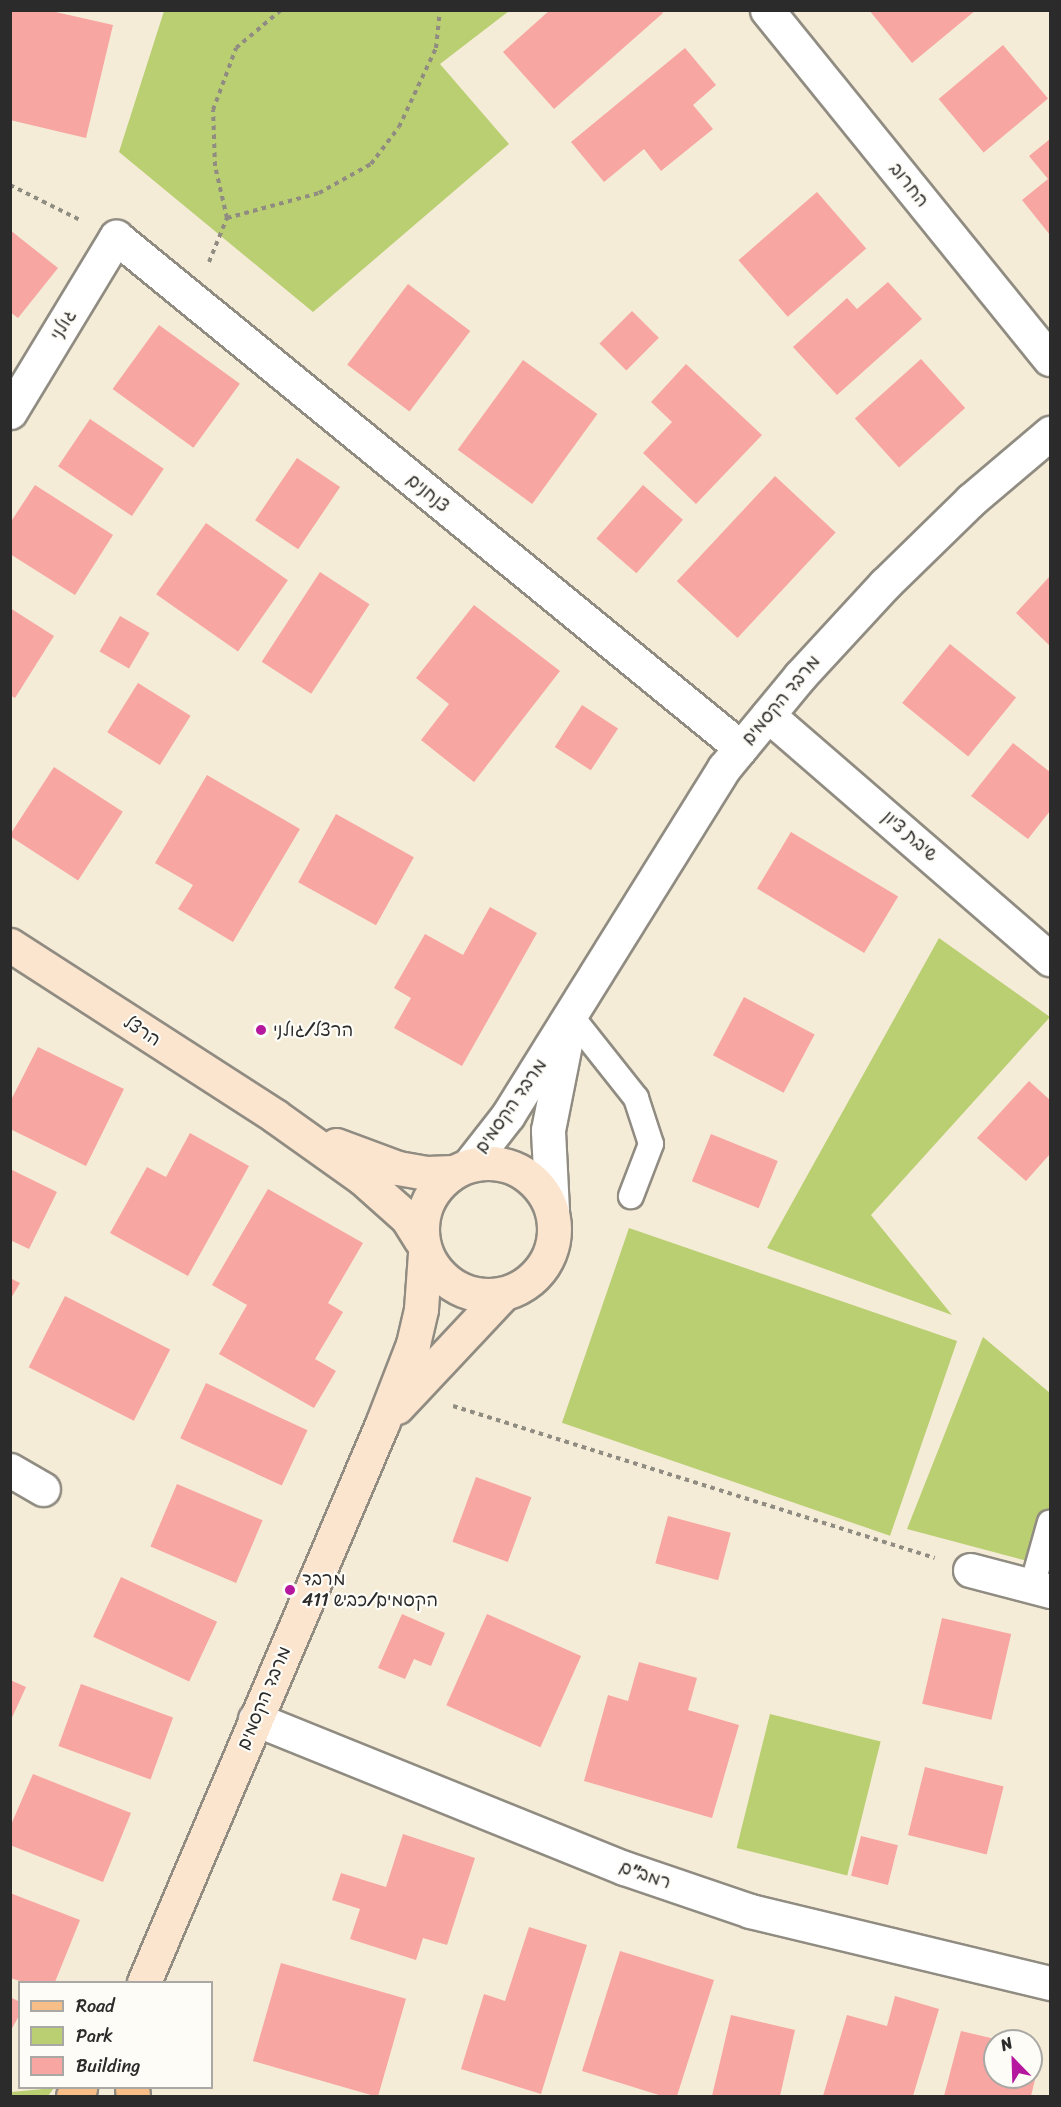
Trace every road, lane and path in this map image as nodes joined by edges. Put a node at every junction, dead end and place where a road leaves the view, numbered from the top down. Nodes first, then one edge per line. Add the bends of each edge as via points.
1 (281, 10) edge
2 (440, 10) edge
3 (767, 10) edge
4 (10, 184) edge
5 (226, 218) junction
6 (116, 237) junction
7 (194, 301) junction
8 (1050, 359) edge
9 (10, 412) edge
10 (1050, 433) edge
11 (768, 715) junction
12 (741, 748) junction
13 (10, 945) edge
14 (1050, 959) edge
15 (571, 1016) junction
16 (274, 1116) junction
17 (461, 1168) junction
18 (631, 1196) dead end
19 (552, 1210) junction
20 (423, 1246) junction
21 (503, 1294) junction
22 (410, 1392) junction
23 (382, 1424) junction
24 (10, 1470) edge
25 (43, 1489) dead end
26 (1050, 1522) edge
27 (970, 1570) joint
28 (1041, 1588) edge
29 (255, 1719) junction
30 (146, 1980) edge
31 (1050, 1983) edge

1 - 5 path via 236,48 213,110 215,166
2 - 5 path via 436,48 399,127 371,164 319,193
3 - 8 street, החרוב
4 - 6 path
5 - 7 path
6 - 7 street, צנחנים
6 - 9 street, גולני
7 - 12 street, צנחנים
10 - 11 street, מרבד הקסמים via 971,500 885,584
11 - 12 street, מרבד הקסמים
11 - 14 street, שיבת ציון
12 - 15 street, מרבד הקסמים
13 - 16 street, הרצל
15 - 17 street, מרבד הקסמים via 508,1115
15 - 18 lane via 636,1098 651,1144
15 - 19 street, מרבד הקסמים via 548,1130
16 - 17 street, הרצל via 316,1137 398,1168 427,1173
16 - 20 street, הרצל via 362,1178 407,1218
17 - 19 street via 490,1162 511,1166 544,1191
17 - 20 street via 427,1201
19 - 21 street via 555,1231 545,1262 523,1285
20 - 21 street via 448,1283 465,1292
20 - 23 street, מרבד הקסמים via 421,1309 413,1344
21 - 22 street, מרבד הקסמים
22 - 23 street, מרבד הקסמים
22 - 27 path
23 - 29 street, מרבד הקסמים
24 - 25 street
26 - 28 lane
27 - 28 street
29 - 30 street, מרבד הקסמים
29 - 31 street, רמב"ם via 624,1868 750,1911

